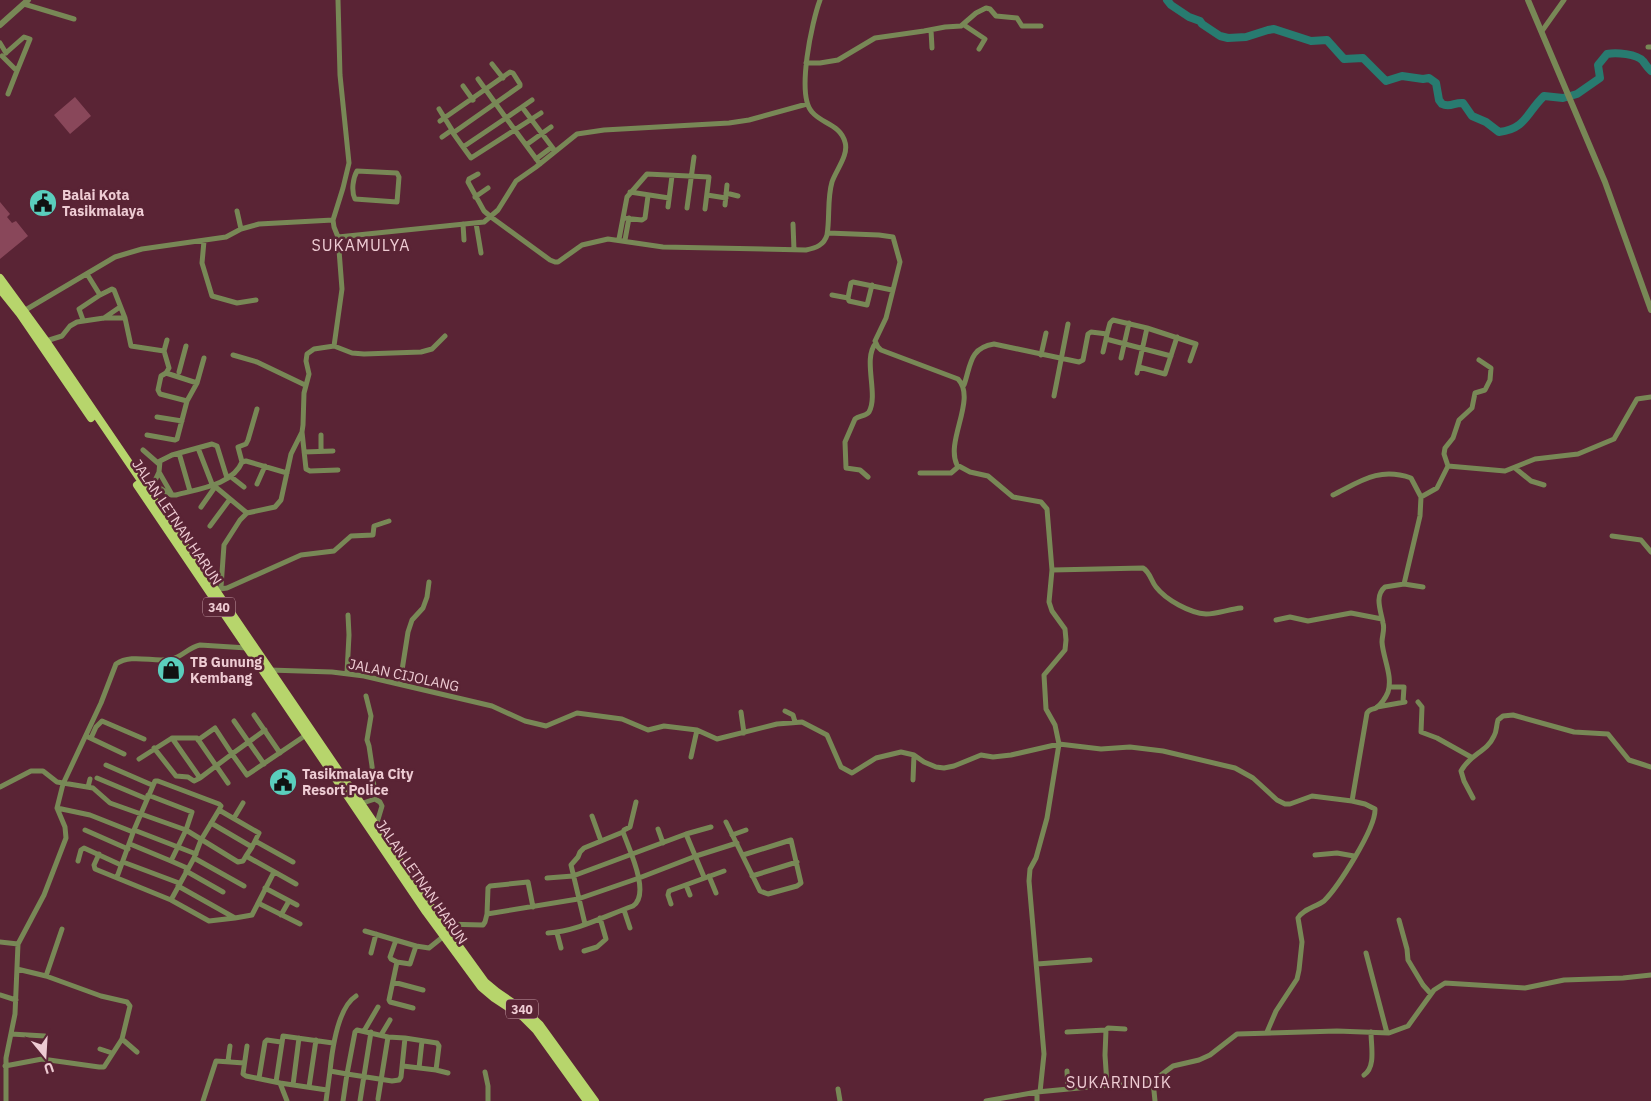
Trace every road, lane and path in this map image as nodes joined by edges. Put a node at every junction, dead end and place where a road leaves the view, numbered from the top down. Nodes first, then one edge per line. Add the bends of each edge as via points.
1 (338, 0) edge
2 (820, 0) edge
3 (1528, 0) edge
4 (1564, 0) edge
5 (26, 2) edge
6 (74, 19) dead end
7 (0, 25) edge
8 (964, 25) junction
9 (1041, 26) dead end
10 (931, 30) junction
11 (1542, 31) junction
12 (17, 43) junction
13 (0, 44) edge
14 (932, 48) dead end
15 (979, 49) dead end
16 (26, 50) junction
17 (7, 52) junction
18 (1, 58) edge
19 (806, 63) junction
20 (492, 64) dead end
21 (17, 70) junction
22 (503, 78) junction
23 (478, 79) dead end
24 (463, 86) dead end
25 (487, 90) junction
26 (8, 94) dead end
27 (472, 100) junction
28 (532, 100) dead end
29 (496, 103) junction
30 (807, 104) junction
31 (522, 107) junction
32 (439, 109) dead end
33 (541, 113) dead end
34 (506, 118) junction
35 (532, 119) junction
36 (443, 120) junction
37 (551, 127) dead end
38 (516, 131) junction
39 (453, 132) junction
40 (543, 133) junction
41 (442, 137) dead end
42 (463, 146) junction
43 (526, 146) junction
44 (554, 149) junction
45 (694, 157) dead end
46 (538, 161) junction
47 (478, 174) dead end
48 (672, 176) junction
49 (690, 176) junction
50 (727, 185) dead end
51 (344, 188) junction
52 (488, 188) dead end
53 (352, 191) junction
54 (630, 192) junction
55 (707, 195) junction
56 (648, 196) junction
57 (726, 196) junction
58 (738, 196) dead end
59 (475, 197) junction
60 (669, 198) junction
61 (725, 205) dead end
62 (668, 207) dead end
63 (687, 208) dead end
64 (705, 209) dead end
65 (237, 211) dead end
66 (490, 217) junction
67 (626, 218) junction
68 (333, 220) junction
69 (476, 223) junction
70 (463, 224) junction
71 (793, 224) dead end
72 (241, 229) junction
73 (828, 233) junction
74 (338, 237) junction
75 (464, 240) dead end
76 (622, 240) junction
77 (204, 241) junction
78 (794, 250) junction
79 (482, 253) dead end
80 (88, 274) junction
81 (0, 278) edge
82 (872, 285) junction
83 (0, 289) edge
84 (892, 290) junction
85 (100, 295) junction
86 (832, 295) dead end
87 (848, 298) junction
88 (256, 300) dead end
89 (120, 307) junction
90 (1651, 310) edge
91 (22, 312) junction
92 (104, 318) junction
93 (125, 318) junction
94 (83, 320) junction
95 (1129, 323) junction
96 (1068, 324) dead end
97 (1147, 328) junction
98 (1046, 333) dead end
99 (445, 336) dead end
100 (1107, 336) junction
101 (1177, 337) junction
102 (167, 340) dead end
103 (46, 341) junction
104 (876, 343) junction
105 (1125, 344) junction
106 (186, 346) dead end
107 (334, 346) junction
108 (1144, 346) junction
109 (164, 350) junction
110 (1103, 352) dead end
111 (1041, 354) junction
112 (233, 355) dead end
113 (1172, 355) junction
114 (204, 358) dead end
115 (1061, 358) junction
116 (1121, 358) dead end
117 (1479, 360) dead end
118 (1190, 361) dead end
119 (1139, 367) junction
120 (168, 370) junction
121 (179, 374) junction
122 (1137, 374) dead end
123 (197, 383) junction
124 (305, 385) junction
125 (964, 385) junction
126 (1054, 396) dead end
127 (1651, 397) edge
128 (187, 401) junction
129 (257, 409) dead end
130 (157, 416) dead end
131 (182, 421) junction
132 (302, 432) junction
133 (106, 434) junction
134 (147, 435) dead end
135 (321, 435) dead end
136 (198, 448) junction
137 (143, 450) dead end
138 (321, 451) junction
139 (333, 451) dead end
140 (304, 452) junction
141 (180, 453) junction
142 (242, 462) junction
143 (159, 464) junction
144 (265, 466) junction
145 (1448, 466) junction
146 (958, 467) junction
147 (1515, 468) junction
148 (338, 470) dead end
149 (159, 472) junction
150 (287, 473) junction
151 (920, 474) dead end
152 (228, 477) junction
153 (868, 477) dead end
154 (257, 484) dead end
155 (1544, 485) dead end
156 (211, 486) junction
157 (244, 487) dead end
158 (147, 490) junction
159 (190, 490) junction
160 (171, 495) junction
161 (1333, 495) dead end
162 (1421, 497) junction
163 (230, 499) junction
164 (201, 507) dead end
165 (247, 513) junction
166 (388, 522) dead end
167 (210, 526) dead end
168 (1612, 536) dead end
169 (1651, 552) edge
170 (1052, 570) junction
171 (1405, 580) junction
172 (429, 582) dead end
173 (1423, 587) dead end
174 (218, 590) junction
175 (1241, 608) dead end
176 (348, 615) dead end
177 (1382, 619) junction
178 (1276, 620) dead end
179 (236, 627) junction
180 (247, 648) junction
181 (269, 670) junction
182 (347, 673) junction
183 (400, 683) junction
184 (1389, 687) junction
185 (366, 696) dead end
186 (1418, 702) dead end
187 (1377, 708) junction
188 (785, 711) dead end
189 (741, 712) dead end
190 (254, 715) dead end
191 (296, 715) junction
192 (234, 721) dead end
193 (795, 722) junction
194 (265, 730) junction
195 (696, 730) junction
196 (744, 733) junction
197 (85, 735) junction
198 (306, 735) junction
199 (91, 738) junction
200 (172, 738) junction
201 (144, 739) dead end
202 (198, 740) junction
203 (248, 742) junction
204 (1059, 744) junction
205 (154, 748) junction
206 (280, 753) junction
207 (124, 754) dead end
208 (232, 754) junction
209 (914, 755) junction
210 (1471, 756) junction
211 (691, 757) dead end
212 (139, 759) dead end
213 (264, 764) junction
214 (106, 765) dead end
215 (216, 766) junction
216 (1651, 767) edge
217 (97, 778) dead end
218 (200, 778) junction
219 (90, 779) dead end
220 (913, 780) dead end
221 (228, 783) dead end
222 (63, 784) junction
223 (152, 785) junction
224 (88, 786) junction
225 (0, 787) edge
226 (147, 797) junction
227 (1473, 798) dead end
228 (376, 799) junction
229 (1352, 801) junction
230 (636, 802) dead end
231 (243, 803) dead end
232 (360, 804) junction
233 (57, 808) junction
234 (220, 810) junction
235 (141, 814) junction
236 (592, 816) dead end
237 (234, 818) junction
238 (726, 822) dead end
239 (211, 823) junction
240 (711, 827) dead end
241 (658, 829) dead end
242 (85, 830) dead end
243 (186, 830) junction
244 (376, 830) junction
245 (746, 830) dead end
246 (134, 831) junction
247 (623, 832) junction
248 (686, 834) junction
249 (732, 835) junction
250 (201, 840) junction
251 (255, 841) junction
252 (601, 841) junction
253 (663, 843) junction
254 (737, 843) junction
255 (129, 846) junction
256 (178, 846) junction
257 (252, 847) junction
258 (99, 854) junction
259 (630, 855) junction
260 (743, 855) junction
261 (1316, 855) dead end
262 (195, 856) junction
263 (246, 856) junction
264 (696, 856) junction
265 (1354, 856) junction
266 (78, 860) dead end
267 (171, 861) junction
268 (113, 862) junction
269 (293, 862) dead end
270 (797, 862) junction
271 (122, 864) junction
272 (186, 870) junction
273 (724, 871) dead end
274 (274, 872) junction
275 (108, 874) junction
276 (573, 876) junction
277 (707, 876) junction
278 (752, 876) junction
279 (117, 877) junction
280 (547, 878) dead end
281 (639, 878) junction
282 (296, 884) dead end
283 (178, 885) junction
284 (686, 885) junction
285 (244, 886) dead end
286 (265, 888) junction
287 (223, 892) dead end
288 (716, 894) dead end
289 (690, 895) dead end
290 (578, 899) junction
291 (171, 900) junction
292 (289, 901) junction
293 (258, 903) junction
294 (671, 904) dead end
295 (297, 905) dead end
296 (533, 907) junction
297 (624, 910) junction
298 (488, 914) junction
299 (281, 915) junction
300 (235, 918) junction
301 (600, 918) junction
302 (1399, 920) dead end
303 (300, 924) dead end
304 (585, 924) junction
305 (454, 925) junction
306 (440, 926) junction
307 (630, 928) dead end
308 (62, 929) dead end
309 (364, 931) dead end
310 (548, 933) dead end
311 (557, 933) junction
312 (376, 934) junction
313 (444, 936) junction
314 (396, 940) junction
315 (0, 942) edge
316 (18, 944) junction
317 (459, 945) junction
318 (416, 946) junction
319 (560, 948) dead end
320 (584, 951) dead end
321 (370, 953) dead end
322 (1366, 953) dead end
323 (1090, 960) dead end
324 (397, 962) junction
325 (1037, 964) junction
326 (17, 969) junction
327 (1651, 975) edge
328 (46, 976) junction
329 (392, 982) junction
330 (423, 990) dead end
331 (1431, 994) junction
332 (0, 995) edge
333 (356, 996) dead end
334 (16, 1000) junction
335 (378, 1007) dead end
336 (413, 1008) dead end
337 (390, 1020) dead end
338 (1125, 1029) dead end
339 (1106, 1030) junction
340 (364, 1031) junction
341 (371, 1032) junction
342 (1068, 1032) dead end
343 (1267, 1032) junction
344 (1371, 1032) junction
345 (1387, 1033) junction
346 (11, 1034) junction
347 (381, 1035) junction
348 (45, 1036) dead end
349 (388, 1037) junction
350 (299, 1038) junction
351 (405, 1038) junction
352 (122, 1039) junction
353 (316, 1040) junction
354 (422, 1041) junction
355 (281, 1042) junction
356 (334, 1043) junction
357 (230, 1046) dead end
358 (247, 1046) dead end
359 (100, 1049) dead end
360 (137, 1052) dead end
361 (112, 1054) junction
362 (228, 1062) junction
363 (244, 1064) junction
364 (6, 1066) junction
365 (402, 1066) junction
366 (419, 1068) junction
367 (436, 1070) junction
368 (330, 1071) junction
369 (1068, 1071) dead end
370 (484, 1072) dead end
371 (448, 1073) dead end
372 (347, 1074) junction
373 (1364, 1075) dead end
374 (363, 1076) junction
375 (259, 1078) junction
376 (380, 1079) junction
377 (1153, 1081) junction
378 (278, 1082) junction
379 (293, 1085) junction
380 (1107, 1086) junction
381 (309, 1087) junction
382 (838, 1089) dead end
383 (1068, 1089) junction
384 (328, 1090) junction
385 (1038, 1092) junction
386 (378, 1099) dead end
387 (6, 1101) edge
388 (203, 1101) edge
389 (287, 1101) edge
390 (326, 1101) edge
391 (343, 1101) edge
392 (360, 1101) edge
393 (488, 1101) edge
394 (588, 1101) edge
395 (595, 1101) edge
396 (840, 1101) edge
397 (986, 1101) edge
398 (1037, 1101) edge
399 (1154, 1101) edge

1 - 51 street via 340,75 349,163
2 - 19 street
3 - 11 street
4 - 11 street
5 - 6 street
5 - 7 street
8 - 9 street via 976,13 987,8 996,16 1017,18 1022,26
8 - 10 street
8 - 15 street via 985,39
10 - 14 street
10 - 19 street via 874,38 838,60
11 - 90 street via 1619,220
12 - 16 street
12 - 16 street via 24,36 30,39
12 - 17 street
13 - 17 street
16 - 21 street
17 - 18 street
18 - 21 street
19 - 30 street
20 - 22 street
21 - 26 street
22 - 25 street
22 - 29 street via 512,73 520,85
23 - 25 street
24 - 27 street
25 - 27 street
25 - 29 street
27 - 36 street
28 - 31 street
29 - 34 street
29 - 39 street
30 - 44 street via 729,124 582,132
30 - 73 street via 814,114 833,126 845,144 832,183
31 - 34 street
31 - 35 street
32 - 36 street
33 - 35 street
34 - 38 street
34 - 42 street
35 - 38 street
35 - 40 street
36 - 39 street
37 - 40 street
38 - 42 street via 473,158
38 - 43 street
39 - 41 street
39 - 42 street
40 - 43 street
40 - 44 street
43 - 46 street
44 - 46 street
45 - 49 street
46 - 66 street via 514,183
47 - 59 street via 467,181
48 - 49 street
48 - 54 street via 648,174
48 - 60 street
49 - 55 street via 709,177
49 - 63 street
50 - 57 street
51 - 53 street
51 - 68 street
52 - 59 street
53 - 53 street via 355,199 396,203 398,173 358,171
54 - 56 street
54 - 67 street via 626,198
55 - 57 street
55 - 64 street
56 - 60 street
56 - 67 street via 645,218
57 - 58 street
57 - 61 street
59 - 66 street
60 - 62 street
65 - 72 street
66 - 69 street
66 - 76 street via 555,262 587,243
67 - 76 street
68 - 72 street via 274,222
68 - 74 street
69 - 70 street
69 - 79 street
70 - 74 street
70 - 75 street
71 - 78 street
72 - 77 street via 226,238
73 - 78 street via 826,240 816,248
73 - 84 street via 893,237 900,262
74 - 107 street via 342,289
76 - 78 street via 663,247
77 - 80 street via 142,249 115,257
77 - 88 street via 202,263 212,296 237,303
80 - 85 street
80 - 91 street
81 - 91 main road, JALAN LETNAN HARUN / 340
82 - 84 street
82 - 87 street via 852,282
82 - 87 street via 867,306
83 - 91 main road, JALAN LETNAN HARUN / 340
84 - 104 street
85 - 89 street via 113,289
85 - 94 street via 78,309
86 - 87 street
89 - 92 street
89 - 93 street
91 - 103 main road
91 - 133 main road, JALAN LETNAN HARUN / 340
92 - 93 street
92 - 94 street
93 - 109 street via 131,346
94 - 103 street via 72,324 62,336
95 - 97 street
95 - 100 street via 1112,320
95 - 105 street
96 - 115 street
97 - 101 street
97 - 108 street
98 - 111 street
99 - 107 street via 432,349 421,352 364,354
100 - 105 street
100 - 110 street
100 - 115 street via 1090,332 1081,362
101 - 113 street
101 - 118 street via 1196,344
102 - 109 street
103 - 133 main road
104 - 125 street via 881,350 955,377
104 - 153 street via 871,352 869,411 856,420 846,442 846,468 860,470
105 - 108 street
105 - 116 street
106 - 121 street
107 - 124 street via 309,352
108 - 113 street
108 - 119 street
109 - 120 street
111 - 115 street
111 - 125 street via 994,344 982,346 974,353
112 - 124 street via 257,362
113 - 119 street via 1164,374
114 - 123 street
115 - 126 street
117 - 145 street via 1491,368 1490,380 1486,389 1475,393 1472,408 1457,422 1453,438 1444,450
119 - 122 street
120 - 121 street
120 - 128 street via 161,376 159,393
121 - 123 street
123 - 128 street
124 - 132 street
125 - 146 street via 954,449
127 - 147 street via 1637,399 1611,441 1578,454 1534,459
128 - 131 street
129 - 142 street via 248,440 238,447
130 - 131 street
131 - 134 street via 176,440
132 - 140 street
132 - 150 street via 291,454
133 - 158 main road, JALAN LETNAN HARUN
133 - 179 main road, JALAN LETNAN HARUN / 340
135 - 138 street
136 - 141 street
136 - 152 street via 216,445
136 - 156 street
137 - 143 street
138 - 139 street
138 - 140 street
140 - 148 street via 306,470
141 - 143 street via 163,459
141 - 159 street
142 - 144 street
142 - 152 street
143 - 149 street
144 - 150 street
144 - 154 street
145 - 147 street via 1505,471
145 - 162 street via 1437,488
146 - 151 street via 951,474
146 - 170 street via 988,476 1013,497 1045,505 1049,518
147 - 155 street via 1531,481
149 - 158 street
149 - 160 street
150 - 165 street via 277,506
152 - 156 street
152 - 157 street
156 - 159 street
156 - 163 street
156 - 164 street
158 - 160 street via 160,488
158 - 174 main road, JALAN LETNAN HARUN
159 - 160 street
161 - 162 street via 1370,476 1389,474 1410,478
162 - 171 street via 1420,516
163 - 165 street
163 - 167 street
165 - 174 street via 224,545
166 - 174 street via 374,526 373,535 350,536 334,551 301,555
168 - 169 street via 1641,540
170 - 175 street via 1143,568 1166,596 1194,611 1209,614
170 - 204 street via 1050,602 1052,611 1065,629 1066,640 1065,650 1044,675 1046,709 1055,725
171 - 173 street
171 - 177 street via 1380,592
172 - 183 street via 424,608 412,620 408,632
174 - 179 main road, JALAN LETNAN HARUN / 340
176 - 182 street
177 - 178 street via 1351,613 1308,621 1287,617
177 - 184 street via 1382,644
179 - 180 main road, JALAN LETNAN HARUN / 340
179 - 181 main road, JALAN LETNAN HARUN / 340
180 - 191 main road, JALAN LETNAN HARUN / 340
180 - 197 street via 200,645 173,659 120,661 111,674
181 - 182 street, JALAN CIJOLANG
181 - 191 main road, JALAN LETNAN HARUN / 340
182 - 183 street, JALAN CIJOLANG
183 - 195 street, JALAN CIJOLANG via 492,706 524,721 546,726 577,713 622,719 648,730 664,726
184 - 187 street
184 - 187 street via 1404,687 1404,702
185 - 228 street via 371,716 366,740
186 - 210 street via 1422,707 1421,732
187 - 229 street via 1367,713
188 - 193 street via 793,715
189 - 196 street
190 - 194 street
191 - 198 main road, JALAN LETNAN HARUN / 340
191 - 232 main road, JALAN LETNAN HARUN / 340
192 - 203 street
193 - 196 street, JALAN CIJOLANG
193 - 209 street via 805,723 825,733 841,768 852,773 887,754 906,752
194 - 203 street
194 - 206 street
195 - 196 street, JALAN CIJOLANG via 718,739
195 - 211 street
197 - 199 street
197 - 222 street
198 - 206 street
198 - 244 main road, JALAN LETNAN HARUN / 340
199 - 201 street via 102,721
199 - 207 street
200 - 202 street
200 - 205 street
200 - 218 street
202 - 208 street via 215,728
202 - 215 street
203 - 208 street
203 - 213 street
204 - 209 street via 997,757 981,755 944,768 930,765
204 - 229 street via 1101,749 1130,747 1229,766 1253,778 1285,804 1312,796
204 - 325 street via 1047,818 1030,869
205 - 212 street
205 - 218 street via 176,776 194,781
206 - 213 street
208 - 213 street via 246,774
208 - 215 street
209 - 220 street
210 - 216 street via 1483,750 1493,739 1500,718 1510,715 1574,732 1608,734 1629,760
210 - 227 street via 1461,771
214 - 223 street
215 - 218 street
215 - 221 street
217 - 226 street
219 - 224 street
222 - 224 street
222 - 225 street via 44,772 31,771
222 - 233 street
223 - 226 street
223 - 234 street via 158,781 219,804
224 - 235 street via 109,802
226 - 235 street
226 - 243 street via 191,811
228 - 232 street
228 - 244 street via 382,806
229 - 265 street via 1372,806 1376,811
230 - 247 street via 630,825
231 - 237 street
232 - 244 main road, JALAN LETNAN HARUN / 340
233 - 246 street via 90,815
233 - 316 street via 66,838 44,895
234 - 237 street
234 - 239 street
235 - 243 street
235 - 246 street
236 - 252 street
237 - 251 street via 259,833
238 - 249 street
239 - 250 street
239 - 257 street
240 - 248 street
241 - 253 street
242 - 255 street
243 - 250 street
243 - 256 street
244 - 306 main road, JALAN LETNAN HARUN / 340
245 - 249 street
246 - 255 street
246 - 256 street
247 - 252 street
247 - 259 street
248 - 253 street
248 - 264 street
249 - 254 street
250 - 262 street
250 - 263 street via 238,862
251 - 257 street
251 - 269 street
252 - 276 street via 582,849 571,864
253 - 259 street
254 - 260 street
254 - 264 street
255 - 267 street
255 - 271 street
256 - 262 street
256 - 267 street
257 - 263 street
258 - 266 street via 84,848
258 - 268 street
258 - 275 street via 94,867
259 - 276 street
259 - 281 street
260 - 270 street via 790,839
260 - 278 street
261 - 265 street via 1336,853
262 - 272 street
262 - 285 street
263 - 274 street
264 - 277 street
264 - 281 street
265 - 343 street via 1337,887 1326,899 1298,918 1302,942 1300,970
267 - 272 street
268 - 271 street
268 - 275 street
270 - 278 street
270 - 278 street via 801,880 797,886 765,894 758,889
271 - 279 street
271 - 283 street
272 - 283 street
272 - 287 street
273 - 277 street
274 - 282 street
274 - 286 street
275 - 279 street
276 - 280 street
276 - 290 street
277 - 284 street
277 - 288 street
279 - 291 street
281 - 290 street
281 - 297 street via 638,901
283 - 291 street
283 - 300 street
284 - 289 street
284 - 294 street via 669,892
286 - 292 street
286 - 293 street
290 - 296 street
290 - 304 street
291 - 300 street via 211,922
292 - 295 street
292 - 299 street
293 - 299 street
293 - 300 street via 251,916
296 - 298 street
296 - 298 street via 528,882 490,886
297 - 301 street
297 - 307 street
298 - 305 street via 483,925
299 - 303 street
301 - 304 street
301 - 320 street via 606,935 604,942
302 - 331 street via 1408,960
304 - 311 street
305 - 306 street
305 - 317 street via 464,939
306 - 313 main road, JALAN LETNAN HARUN / 340
306 - 317 main road, JALAN LETNAN HARUN / 340
308 - 328 street
309 - 312 street
310 - 311 street
311 - 319 street
312 - 314 street
312 - 321 street
313 - 318 street via 429,948
313 - 394 main road, JALAN LETNAN HARUN / 340 via 481,987 536,1030
314 - 318 street
314 - 324 street via 390,957
315 - 316 street
316 - 326 street
317 - 395 main road, JALAN LETNAN HARUN / 340 via 485,982 540,1025
318 - 324 street via 411,964
322 - 345 street
323 - 325 street
324 - 329 street
325 - 385 street via 1044,1054
326 - 328 street
326 - 334 street
327 - 331 street via 1564,980 1525,988 1445,983
328 - 352 street via 129,1003
329 - 330 street
329 - 336 street via 389,1001
331 - 345 street via 1408,1026
332 - 334 street
333 - 356 street via 346,1007
334 - 346 street
335 - 340 street
337 - 347 street
338 - 339 street
339 - 342 street
339 - 380 street
340 - 341 street
340 - 372 street via 355,1032
341 - 347 street
341 - 374 street
343 - 344 street
343 - 377 street via 1234,1034 1210,1055 1174,1066
344 - 345 street
344 - 373 street via 1371,1066
346 - 348 street
346 - 364 street
347 - 349 street
349 - 351 street
349 - 376 street
350 - 353 street
350 - 355 street via 282,1036
350 - 379 street
351 - 354 street
351 - 365 street
352 - 360 street
352 - 361 street
353 - 356 street
353 - 381 street
354 - 366 street
354 - 367 street via 439,1045
355 - 375 street via 265,1042
355 - 378 street
356 - 368 street
357 - 362 street
358 - 363 street
359 - 361 street
361 - 364 street via 102,1067 42,1059
362 - 363 street
362 - 388 street via 216,1061
363 - 375 street via 244,1075
364 - 387 street
365 - 366 street
365 - 376 street via 399,1080
366 - 367 street
367 - 371 street
368 - 372 street
368 - 384 street
369 - 383 street
370 - 393 street
372 - 374 street
372 - 391 street
374 - 376 street
374 - 392 street
375 - 378 street
376 - 386 street
377 - 380 street
377 - 399 street
378 - 379 street
378 - 389 street
379 - 381 street
380 - 383 street
381 - 384 street
382 - 396 street
383 - 385 street
384 - 390 street
385 - 397 street
385 - 398 street

